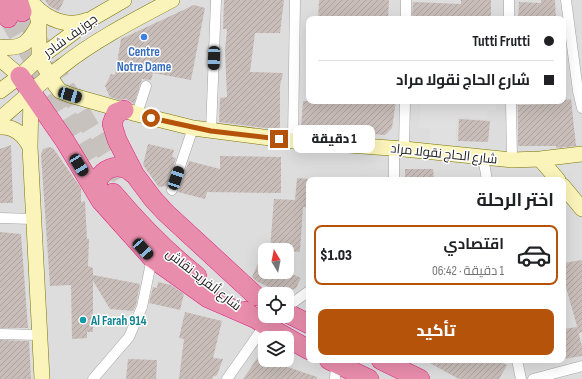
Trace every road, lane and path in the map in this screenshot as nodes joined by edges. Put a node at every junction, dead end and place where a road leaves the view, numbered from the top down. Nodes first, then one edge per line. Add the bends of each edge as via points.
1 (2, 0) edge
2 (124, 0) edge
3 (172, 0) edge
4 (216, 0) edge
5 (295, 0) edge
6 (406, 0) edge
7 (509, 0) edge
8 (566, 0) edge
9 (23, 7) edge
10 (406, 16) edge
11 (509, 16) edge
12 (93, 18) junction
13 (39, 23) junction
14 (0, 47) edge
15 (39, 58) junction
16 (0, 59) edge
17 (20, 76) junction
18 (50, 76) junction
19 (146, 86) dead end
20 (580, 90) edge
21 (0, 91) edge
22 (31, 92) junction
23 (405, 104) edge
24 (511, 104) edge
25 (582, 108) edge
26 (130, 112) junction
27 (0, 119) edge
28 (0, 127) edge
29 (193, 128) junction
30 (211, 131) junction
31 (293, 141) junction
32 (30, 147) junction
33 (399, 148) junction
34 (582, 154) edge
35 (483, 157) junction
36 (540, 159) junction
37 (512, 160) junction
38 (394, 177) edge
39 (486, 177) edge
40 (555, 177) edge
41 (118, 188) junction
42 (172, 190) dead end
43 (566, 190) edge
44 (582, 209) edge
45 (0, 218) edge
46 (33, 219) junction
47 (152, 258) junction
48 (306, 293) edge
49 (258, 296) edge
50 (294, 302) edge
51 (294, 316) edge
52 (258, 321) edge
53 (258, 321) edge
54 (306, 322) edge
55 (259, 323) edge
56 (262, 323) edge
57 (0, 334) edge
58 (40, 335) junction
59 (306, 348) edge
60 (390, 363) edge
61 (518, 363) edge
62 (582, 366) edge
63 (334, 367) edge
64 (410, 370) edge
65 (42, 379) edge
66 (93, 379) edge
67 (227, 379) edge
68 (369, 379) edge
69 (521, 379) edge
70 (533, 379) edge

1 - 9 highway
2 - 12 street, جوزيف شادر
3 - 18 street, جوزيف شادر via 122,27 61,66
4 - 30 street
5 - 31 street
6 - 10 street
7 - 11 street
8 - 20 street
9 - 12 street via 56,21 75,23
9 - 13 street
12 - 15 street, جوزيف شادر
13 - 14 street via 27,42 16,47
13 - 15 street
15 - 17 street, جوزيف شادر
15 - 18 street, شارع الحاج نقولا مراد
16 - 17 street
17 - 21 street, جوزيف شادر
17 - 22 highway
18 - 22 street, جوزيف شادر
18 - 26 street, شارع الحاج نقولا مراد via 60,91
19 - 26 street
20 - 25 street
22 - 27 street, جوزيف شادر
22 - 32 street
22 - 41 highway via 65,141
23 - 33 street
24 - 37 street
26 - 29 street, شارع الحاج نقولا مراد
26 - 41 highway via 116,113 112,124 117,140
28 - 32 street via 17,131 23,135
29 - 30 street, شارع الحاج نقولا مراد
29 - 42 street
30 - 31 street, شارع الحاج نقولا مراد
31 - 33 street, شارع الحاج نقولا مراد
32 - 46 street
33 - 35 street, شارع الحاج نقولا مراد
33 - 38 street
34 - 36 street, شارع الحاج نقولا مراد
35 - 37 street, شارع الحاج نقولا مراد
35 - 39 street
36 - 37 street, شارع الحاج نقولا مراد
36 - 40 street
41 - 47 highway
41 - 49 highway via 166,213
41 - 52 highway, شارع ألفريد نقاش via 140,226 174,258
43 - 44 street
45 - 46 street
46 - 58 street
47 - 53 highway via 208,298
47 - 66 street via 142,307 129,337
48 - 50 street
51 - 54 highway
55 - 67 street
56 - 59 highway, شارع ألفريد نقاش
57 - 58 street
58 - 65 street
60 - 64 highway
61 - 69 street
62 - 70 street
63 - 68 highway

